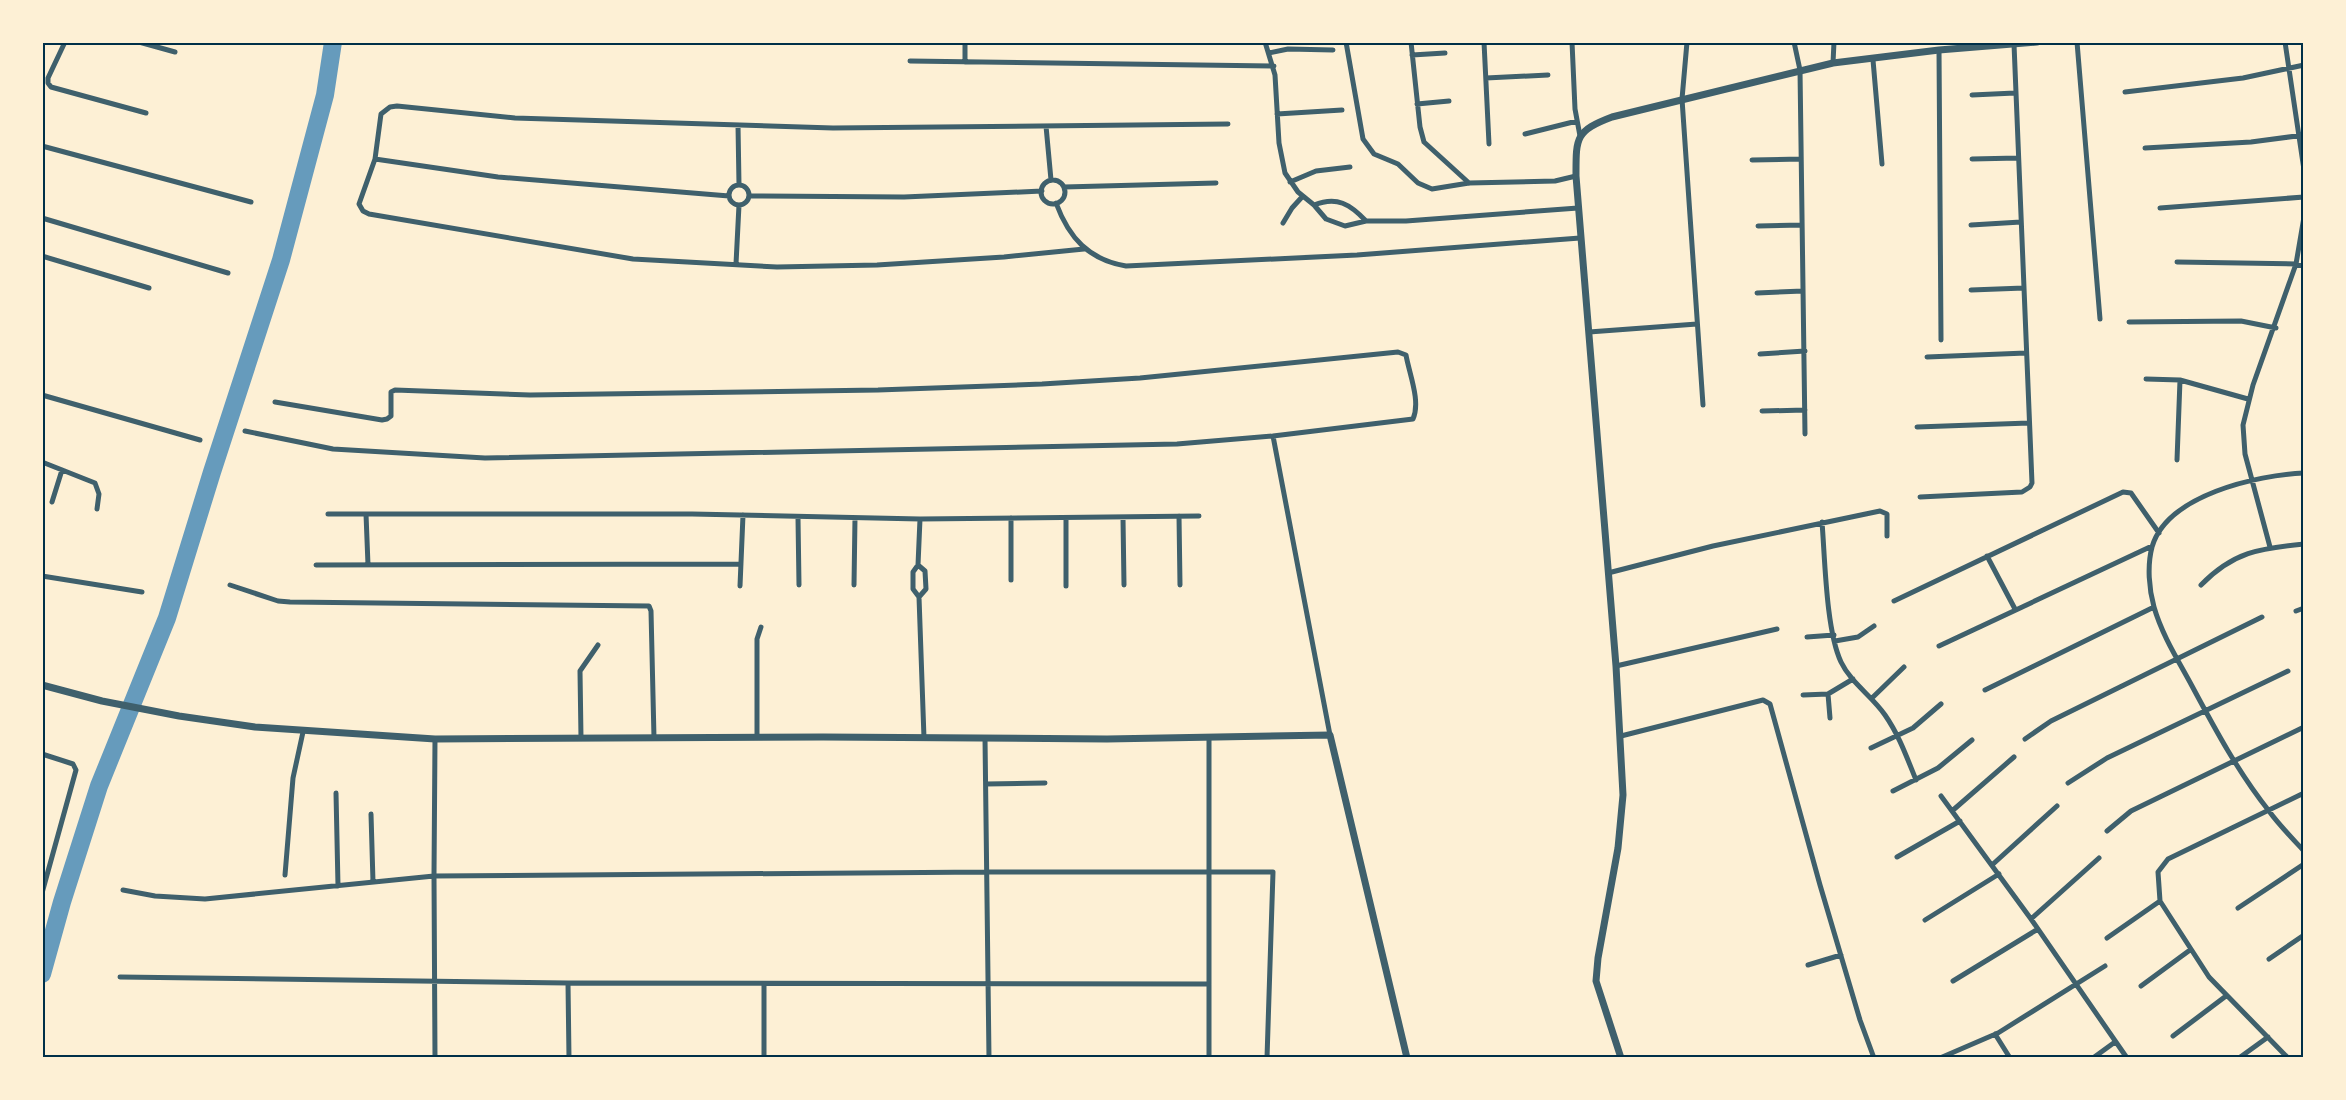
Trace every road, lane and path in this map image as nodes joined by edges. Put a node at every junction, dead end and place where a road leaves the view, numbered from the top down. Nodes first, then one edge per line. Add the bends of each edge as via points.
1 (65, 42) edge
2 (139, 42) edge
3 (965, 42) edge
4 (1265, 42) edge
5 (1346, 42) edge
6 (1411, 42) edge
7 (1484, 42) edge
8 (1572, 42) edge
9 (1687, 42) edge
10 (1794, 42) edge
11 (1834, 42) edge
12 (2037, 42) edge
13 (2077, 42) edge
14 (2285, 42) edge
15 (2009, 44) edge
16 (1333, 50) dead end
17 (1939, 50) junction
18 (175, 52) dead end
19 (1269, 53) junction
20 (1445, 53) dead end
21 (1412, 55) junction
22 (1873, 60) junction
23 (910, 61) dead end
24 (965, 62) junction
25 (1833, 64) junction
26 (2304, 65) edge
27 (1274, 66) junction
28 (2291, 69) junction
29 (1800, 70) junction
30 (1548, 75) dead end
31 (1486, 78) junction
32 (2125, 92) dead end
33 (2015, 93) junction
34 (1972, 95) dead end
35 (1682, 99) junction
36 (1449, 101) dead end
37 (1417, 104) junction
38 (1342, 110) dead end
39 (146, 112) dead end
40 (1277, 114) junction
41 (1577, 121) junction
42 (1228, 124) dead end
43 (738, 125) junction
44 (1046, 126) junction
45 (1524, 134) dead end
46 (2301, 135) edge
47 (1580, 136) junction
48 (1489, 144) dead end
49 (42, 146) edge
50 (2145, 148) dead end
51 (2018, 158) junction
52 (375, 159) junction
53 (1801, 159) junction
54 (1972, 159) dead end
55 (1752, 160) dead end
56 (1882, 164) dead end
57 (1350, 167) dead end
58 (2304, 170) edge
59 (1576, 176) junction
60 (1052, 180) junction
61 (1290, 182) junction
62 (1216, 183) dead end
63 (1469, 183) junction
64 (739, 185) junction
65 (1064, 187) junction
66 (1042, 191) junction
67 (729, 196) junction
68 (749, 196) junction
69 (1302, 196) junction
70 (2304, 198) edge
71 (251, 202) dead end
72 (1056, 203) junction
73 (1314, 205) junction
74 (739, 206) junction
75 (1578, 208) junction
76 (2160, 208) dead end
77 (2304, 217) edge
78 (42, 218) edge
79 (1366, 220) junction
80 (2021, 222) junction
81 (1283, 223) dead end
82 (1802, 225) junction
83 (1971, 225) dead end
84 (1758, 226) dead end
85 (1580, 238) junction
86 (1084, 249) junction
87 (42, 256) edge
88 (2177, 262) dead end
89 (736, 264) junction
90 (2296, 264) junction
91 (2304, 266) edge
92 (228, 273) dead end
93 (149, 288) dead end
94 (2024, 288) junction
95 (1971, 290) dead end
96 (1803, 291) junction
97 (1758, 292) dead end
98 (2100, 319) dead end
99 (2129, 322) dead end
100 (1697, 324) junction
101 (2274, 328) junction
102 (1589, 332) junction
103 (1941, 340) dead end
104 (1805, 351) junction
105 (2026, 353) junction
106 (1760, 354) dead end
107 (1927, 357) dead end
108 (2146, 379) dead end
109 (2180, 380) junction
110 (42, 395) edge
111 (2248, 399) junction
112 (275, 402) dead end
113 (1703, 405) dead end
114 (1805, 410) junction
115 (1762, 411) dead end
116 (2029, 423) junction
117 (1917, 428) dead end
118 (244, 431) dead end
119 (1805, 434) dead end
120 (1273, 436) junction
121 (200, 440) dead end
122 (2177, 460) dead end
123 (42, 462) edge
124 (62, 470) junction
125 (2304, 473) edge
126 (2251, 481) junction
127 (1920, 497) dead end
128 (52, 502) dead end
129 (97, 509) dead end
130 (328, 514) dead end
131 (366, 514) junction
132 (743, 516) junction
133 (1179, 516) junction
134 (1199, 516) dead end
135 (798, 518) junction
136 (855, 518) junction
137 (920, 518) junction
138 (1011, 518) junction
139 (1066, 518) junction
140 (1123, 518) junction
141 (1822, 522) junction
142 (2159, 533) junction
143 (1887, 536) dead end
144 (2304, 544) edge
145 (2152, 546) junction
146 (2270, 547) junction
147 (1988, 556) junction
148 (741, 564) junction
149 (316, 565) dead end
150 (368, 565) junction
151 (918, 565) junction
152 (1608, 573) junction
153 (42, 576) edge
154 (1011, 580) dead end
155 (230, 585) dead end
156 (799, 585) dead end
157 (854, 585) dead end
158 (1124, 585) dead end
159 (1180, 585) dead end
160 (2201, 585) dead end
161 (740, 586) dead end
162 (1066, 586) dead end
163 (142, 592) dead end
164 (919, 597) junction
165 (1894, 601) dead end
166 (2154, 607) junction
167 (2304, 608) edge
168 (2015, 609) junction
169 (2296, 611) dead end
170 (2262, 616) dead end
171 (1874, 626) dead end
172 (760, 627) dead end
173 (1777, 629) dead end
174 (1834, 635) junction
175 (1807, 638) dead end
176 (1835, 641) junction
177 (598, 645) dead end
178 (1939, 646) dead end
179 (2178, 659) junction
180 (1616, 666) junction
181 (1904, 667) dead end
182 (2288, 671) dead end
183 (1853, 679) junction
184 (42, 685) edge
185 (1985, 690) dead end
186 (1828, 694) junction
187 (1803, 695) dead end
188 (1872, 698) junction
189 (1941, 704) dead end
190 (2205, 711) junction
191 (1830, 718) dead end
192 (2304, 727) edge
193 (303, 732) junction
194 (1330, 735) junction
195 (1621, 736) junction
196 (757, 737) junction
197 (1898, 737) junction
198 (581, 738) junction
199 (654, 738) junction
200 (924, 738) junction
201 (985, 738) junction
202 (1209, 738) junction
203 (435, 739) junction
204 (2025, 739) dead end
205 (1972, 740) dead end
206 (1871, 748) dead end
207 (42, 754) edge
208 (2014, 757) dead end
209 (2233, 760) junction
210 (1916, 780) junction
211 (1045, 783) dead end
212 (986, 784) junction
213 (2068, 784) dead end
214 (1893, 790) dead end
215 (336, 793) dead end
216 (2304, 793) edge
217 (1941, 796) dead end
218 (2057, 806) dead end
219 (1952, 811) junction
220 (2269, 811) junction
221 (371, 814) dead end
222 (1960, 821) junction
223 (2107, 831) dead end
224 (2304, 851) edge
225 (1897, 857) dead end
226 (2099, 858) dead end
227 (2304, 864) edge
228 (1992, 865) junction
229 (987, 872) junction
230 (1210, 872) junction
231 (1998, 874) junction
232 (285, 875) dead end
233 (434, 876) junction
234 (373, 882) junction
235 (338, 886) junction
236 (123, 890) dead end
237 (42, 893) edge
238 (2160, 901) junction
239 (2238, 908) dead end
240 (2031, 919) junction
241 (1925, 920) dead end
242 (2038, 929) junction
243 (2304, 935) edge
244 (2107, 938) dead end
245 (2190, 950) junction
246 (1841, 955) junction
247 (2269, 959) dead end
248 (1808, 965) dead end
249 (2105, 966) dead end
250 (120, 977) dead end
251 (1953, 980) dead end
252 (435, 982) junction
253 (568, 983) junction
254 (764, 984) junction
255 (989, 984) junction
256 (1209, 984) junction
257 (2077, 985) junction
258 (2141, 986) dead end
259 (2226, 996) junction
260 (1995, 1034) junction
261 (2173, 1036) dead end
262 (2268, 1037) junction
263 (2115, 1042) junction
264 (436, 1058) edge
265 (569, 1058) edge
266 (764, 1058) edge
267 (989, 1058) edge
268 (1209, 1058) edge
269 (1267, 1058) edge
270 (1408, 1058) edge
271 (1621, 1058) edge
272 (1874, 1058) edge
273 (1940, 1058) edge
274 (2010, 1058) edge
275 (2092, 1058) edge
276 (2127, 1058) edge
277 (2240, 1058) edge
278 (2288, 1058) edge

1 - 39 street via 48,78 51,87
2 - 18 street
3 - 24 street
4 - 19 street
5 - 63 street via 1367,148 1398,164 1424,187 1442,189
6 - 21 street
7 - 31 street
8 - 41 street
9 - 35 street
10 - 29 street
11 - 25 street
12 - 15 street
13 - 98 street
14 - 28 street
15 - 17 street
15 - 33 street
16 - 19 street via 1288,49
17 - 22 street
17 - 103 street
19 - 27 street
20 - 21 street
21 - 37 street
22 - 25 street
22 - 56 street
23 - 24 street
24 - 27 street
25 - 29 street
26 - 28 street
27 - 40 street
28 - 32 street
28 - 46 street
29 - 35 street
29 - 53 street
30 - 31 street
31 - 48 street
33 - 34 street
33 - 51 street
35 - 47 street via 1612,117 1588,127
35 - 100 street
36 - 37 street
37 - 63 street via 1424,142
38 - 40 street
40 - 61 street via 1282,161
41 - 45 street
41 - 47 street
42 - 44 street
43 - 44 street via 833,128
43 - 52 street via 515,118 397,106 381,114
43 - 64 street
44 - 60 street
46 - 50 street via 2251,142
46 - 58 street
47 - 59 street
49 - 71 street
51 - 54 street
51 - 80 street
52 - 67 street via 507,178
52 - 89 street via 359,200 363,211 369,214 633,259
53 - 55 street
53 - 82 street
57 - 61 street via 1316,171
59 - 63 street via 1556,181
59 - 75 street
60 - 65 street
60 - 66 street via 1045,183
61 - 69 street
62 - 65 street
64 - 67 street via 731,190
64 - 68 street via 745,187
65 - 72 street via 1064,197
66 - 68 street via 904,197
66 - 72 street via 1046,201
67 - 74 street via 732,203
68 - 74 street via 746,203
69 - 73 street
69 - 81 street
70 - 76 street
72 - 86 street via 1073,237
73 - 79 street via 1332,200 1352,207
73 - 79 street via 1326,219 1345,226
74 - 89 street
75 - 79 street via 1406,221
75 - 85 street
77 - 90 street
78 - 92 street
80 - 83 street
80 - 94 street
82 - 84 street
82 - 96 street
85 - 86 street via 1357,255 1140,266 1112,264
85 - 102 street
86 - 89 street via 877,265
87 - 93 street
88 - 90 street
90 - 91 street
90 - 101 street
94 - 95 street
94 - 105 street
96 - 97 street
96 - 104 street
99 - 101 street via 2241,321
100 - 102 street
100 - 113 street
101 - 111 street
102 - 152 street
104 - 106 street
104 - 114 street
105 - 107 street
105 - 116 street
108 - 109 street
109 - 111 street
109 - 122 street
110 - 121 street
111 - 126 street via 2242,437
112 - 120 street via 382,420 390,416 390,396 395,390 530,395 878,390 1091,381 1398,352 1406,354 1415,401 1413,419
114 - 115 street
114 - 119 street
116 - 117 street
116 - 127 street via 2032,483 2027,490
118 - 120 street via 333,449 485,458 1178,444
120 - 194 street
123 - 124 street
124 - 128 street
124 - 129 street via 95,483 99,494
125 - 126 street
126 - 142 street via 2206,495 2178,512
126 - 146 street
130 - 131 street
131 - 132 street
131 - 150 street
132 - 135 street
132 - 148 street
133 - 134 street
133 - 140 street
133 - 159 street
135 - 136 street
135 - 156 street
136 - 137 street
136 - 157 street
137 - 138 street
137 - 151 street
138 - 139 street
138 - 154 street
139 - 140 street
139 - 162 street
140 - 158 street
141 - 143 street via 1883,511
141 - 152 street
141 - 174 street
142 - 145 street
142 - 147 street via 2127,491
144 - 146 street
145 - 166 street via 2150,578
145 - 168 street
146 - 160 street via 2229,560
147 - 165 street
147 - 168 street
148 - 150 street
148 - 161 street
149 - 150 street
151 - 164 street via 913,572 913,587
151 - 164 street via 925,571 926,589
152 - 180 street
153 - 163 street
155 - 199 street via 290,602 649,606
164 - 200 street
166 - 179 street
166 - 185 street
167 - 169 street
168 - 178 street
170 - 179 street
171 - 176 street via 1858,637
172 - 196 street via 757,639
173 - 180 street
174 - 175 street
174 - 176 street
176 - 183 street via 1840,659
177 - 198 street via 580,671
179 - 190 street
179 - 204 street via 2051,721
180 - 195 street
181 - 188 street
182 - 190 street
183 - 186 street
183 - 188 street
184 - 193 street via 178,716
186 - 187 street
186 - 191 street
188 - 197 street
189 - 197 street
190 - 209 street
190 - 213 street via 2107,758
192 - 209 street
193 - 203 street
193 - 232 street via 293,778
194 - 202 street
194 - 270 street
195 - 246 street via 1763,700 1768,702
195 - 271 street via 1622,824 1596,971 1601,1000
196 - 199 street
196 - 200 street
197 - 206 street
197 - 210 street
198 - 199 street
198 - 203 street
200 - 201 street
201 - 202 street
201 - 212 street
202 - 230 street
203 - 233 street
205 - 210 street via 1938,768
207 - 237 street via 73,764 76,770
208 - 219 street
209 - 220 street
209 - 223 street via 2131,811
210 - 214 street
211 - 212 street
212 - 229 street
215 - 235 street
216 - 220 street
217 - 219 street
218 - 228 street
219 - 222 street
220 - 224 street
220 - 238 street via 2168,859 2158,872
221 - 234 street
222 - 225 street
222 - 228 street
226 - 240 street
227 - 239 street
228 - 231 street
229 - 230 street
229 - 233 street
229 - 255 street
230 - 256 street
230 - 269 street via 1273,872
231 - 240 street
231 - 241 street
233 - 234 street
233 - 252 street
234 - 235 street
235 - 236 street via 205,899
238 - 244 street
238 - 245 street
240 - 242 street
242 - 251 street
242 - 257 street
243 - 247 street
245 - 258 street
245 - 259 street
246 - 248 street
246 - 272 street
249 - 257 street
250 - 252 street
252 - 253 street
252 - 264 street
253 - 254 street
253 - 265 street
254 - 255 street
254 - 266 street
255 - 256 street
255 - 267 street
256 - 268 street
257 - 260 street
257 - 263 street
259 - 261 street
259 - 262 street
260 - 273 street
260 - 274 street
262 - 277 street
262 - 278 street
263 - 275 street
263 - 276 street

